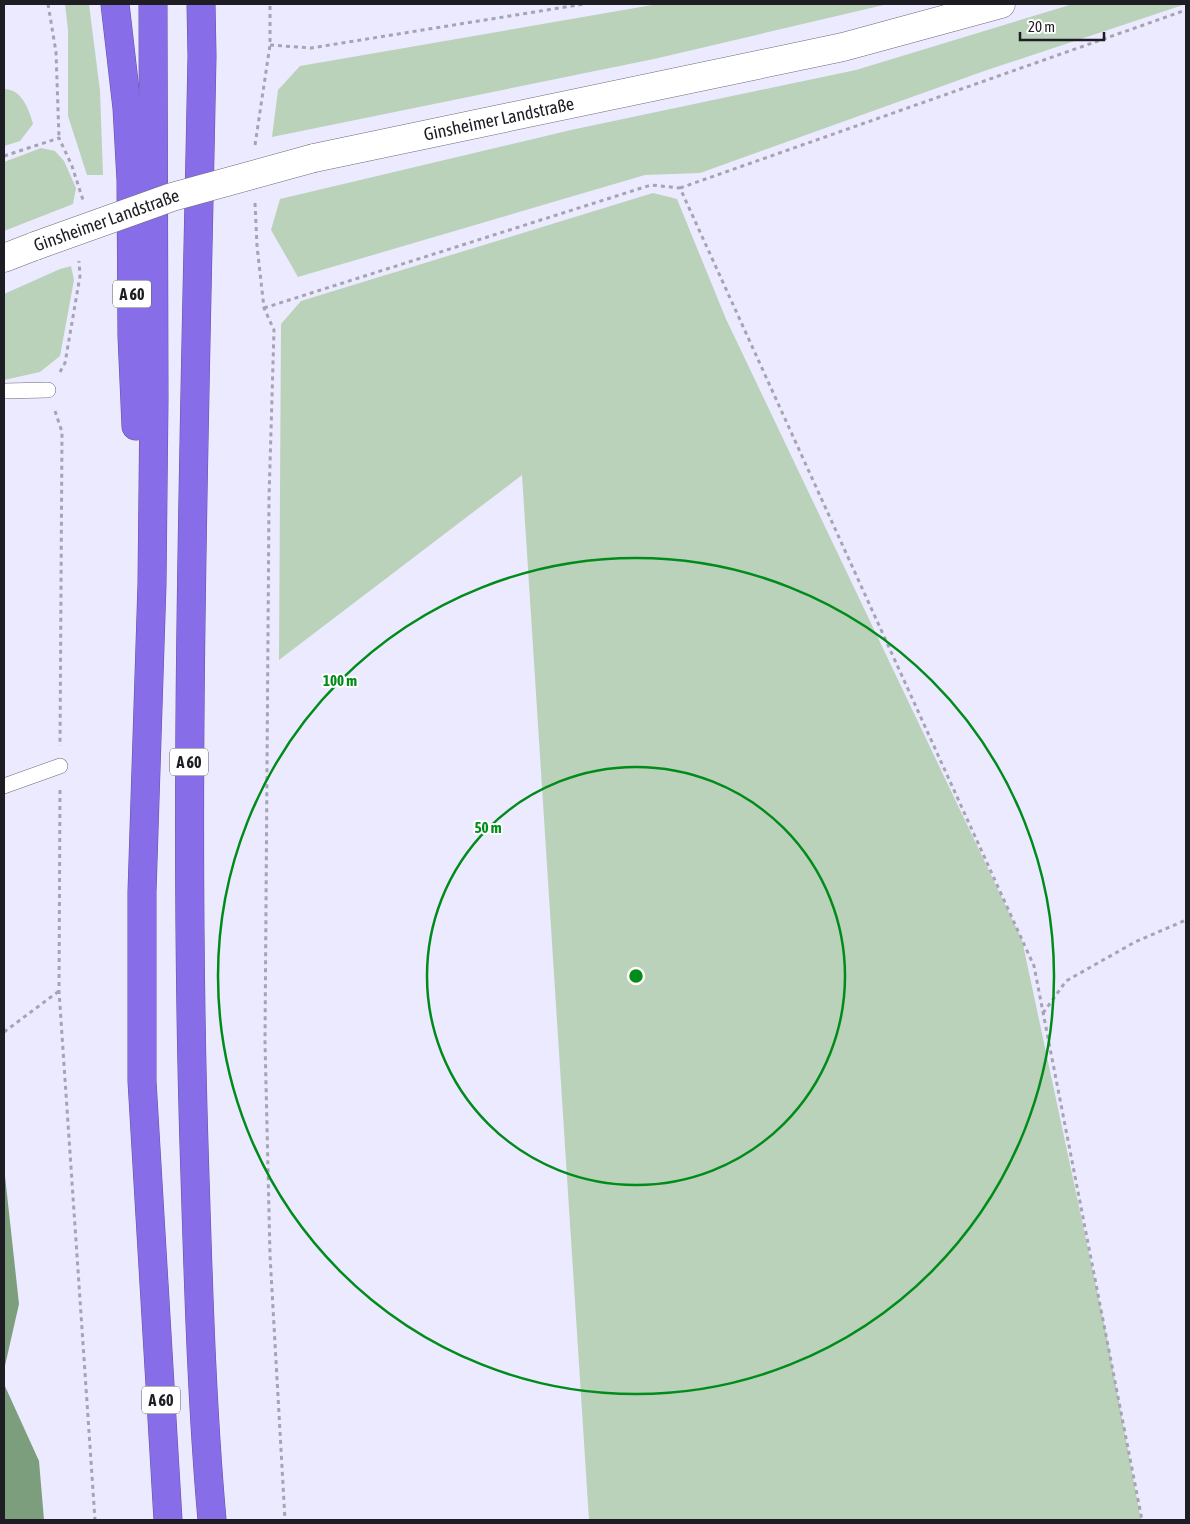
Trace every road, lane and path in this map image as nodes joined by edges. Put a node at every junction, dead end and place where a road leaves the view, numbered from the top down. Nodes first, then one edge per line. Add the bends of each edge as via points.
1 (48, 4) edge
2 (115, 4) edge
3 (153, 4) edge
4 (201, 4) edge
5 (270, 4) edge
6 (584, 4) edge
7 (1001, 4) edge
8 (1186, 10) edge
9 (270, 45) junction
10 (59, 138) dead end
11 (254, 155) dead end
12 (680, 188) junction
13 (255, 200) dead end
14 (4, 258) edge
15 (264, 308) junction
16 (48, 390) joint
17 (4, 391) edge
18 (152, 584) junction
19 (60, 766) junction
20 (4, 786) edge
21 (1186, 920) edge
22 (59, 991) junction
23 (1043, 1013) junction
24 (4, 1032) edge
25 (95, 1520) edge
26 (168, 1520) edge
27 (212, 1520) edge
28 (285, 1520) edge
29 (1142, 1520) edge

1 - 10 path via 56,52
2 - 18 highway, A 60 via 127,108 131,180 137,449
3 - 18 highway, A 60
4 - 27 highway, A 60 via 189,709 191,1028 198,1289
5 - 9 path
6 - 9 path via 312,48
7 - 14 main road, Ginsheimer Landstraße, bridge via 843,47 314,158 172,197
8 - 12 path
9 - 11 path
12 - 15 path via 650,184
12 - 23 path via 1034,966
13 - 15 path
15 - 28 path via 274,330 269,508 265,1041 270,1255
16 - 17 lane
16 - 19 path via 62,432
18 - 26 highway, A 60 via 142,892 142,1081
19 - 20 lane
19 - 22 path
21 - 23 path via 1135,942 1066,981
22 - 24 path
22 - 25 path
23 - 29 path

